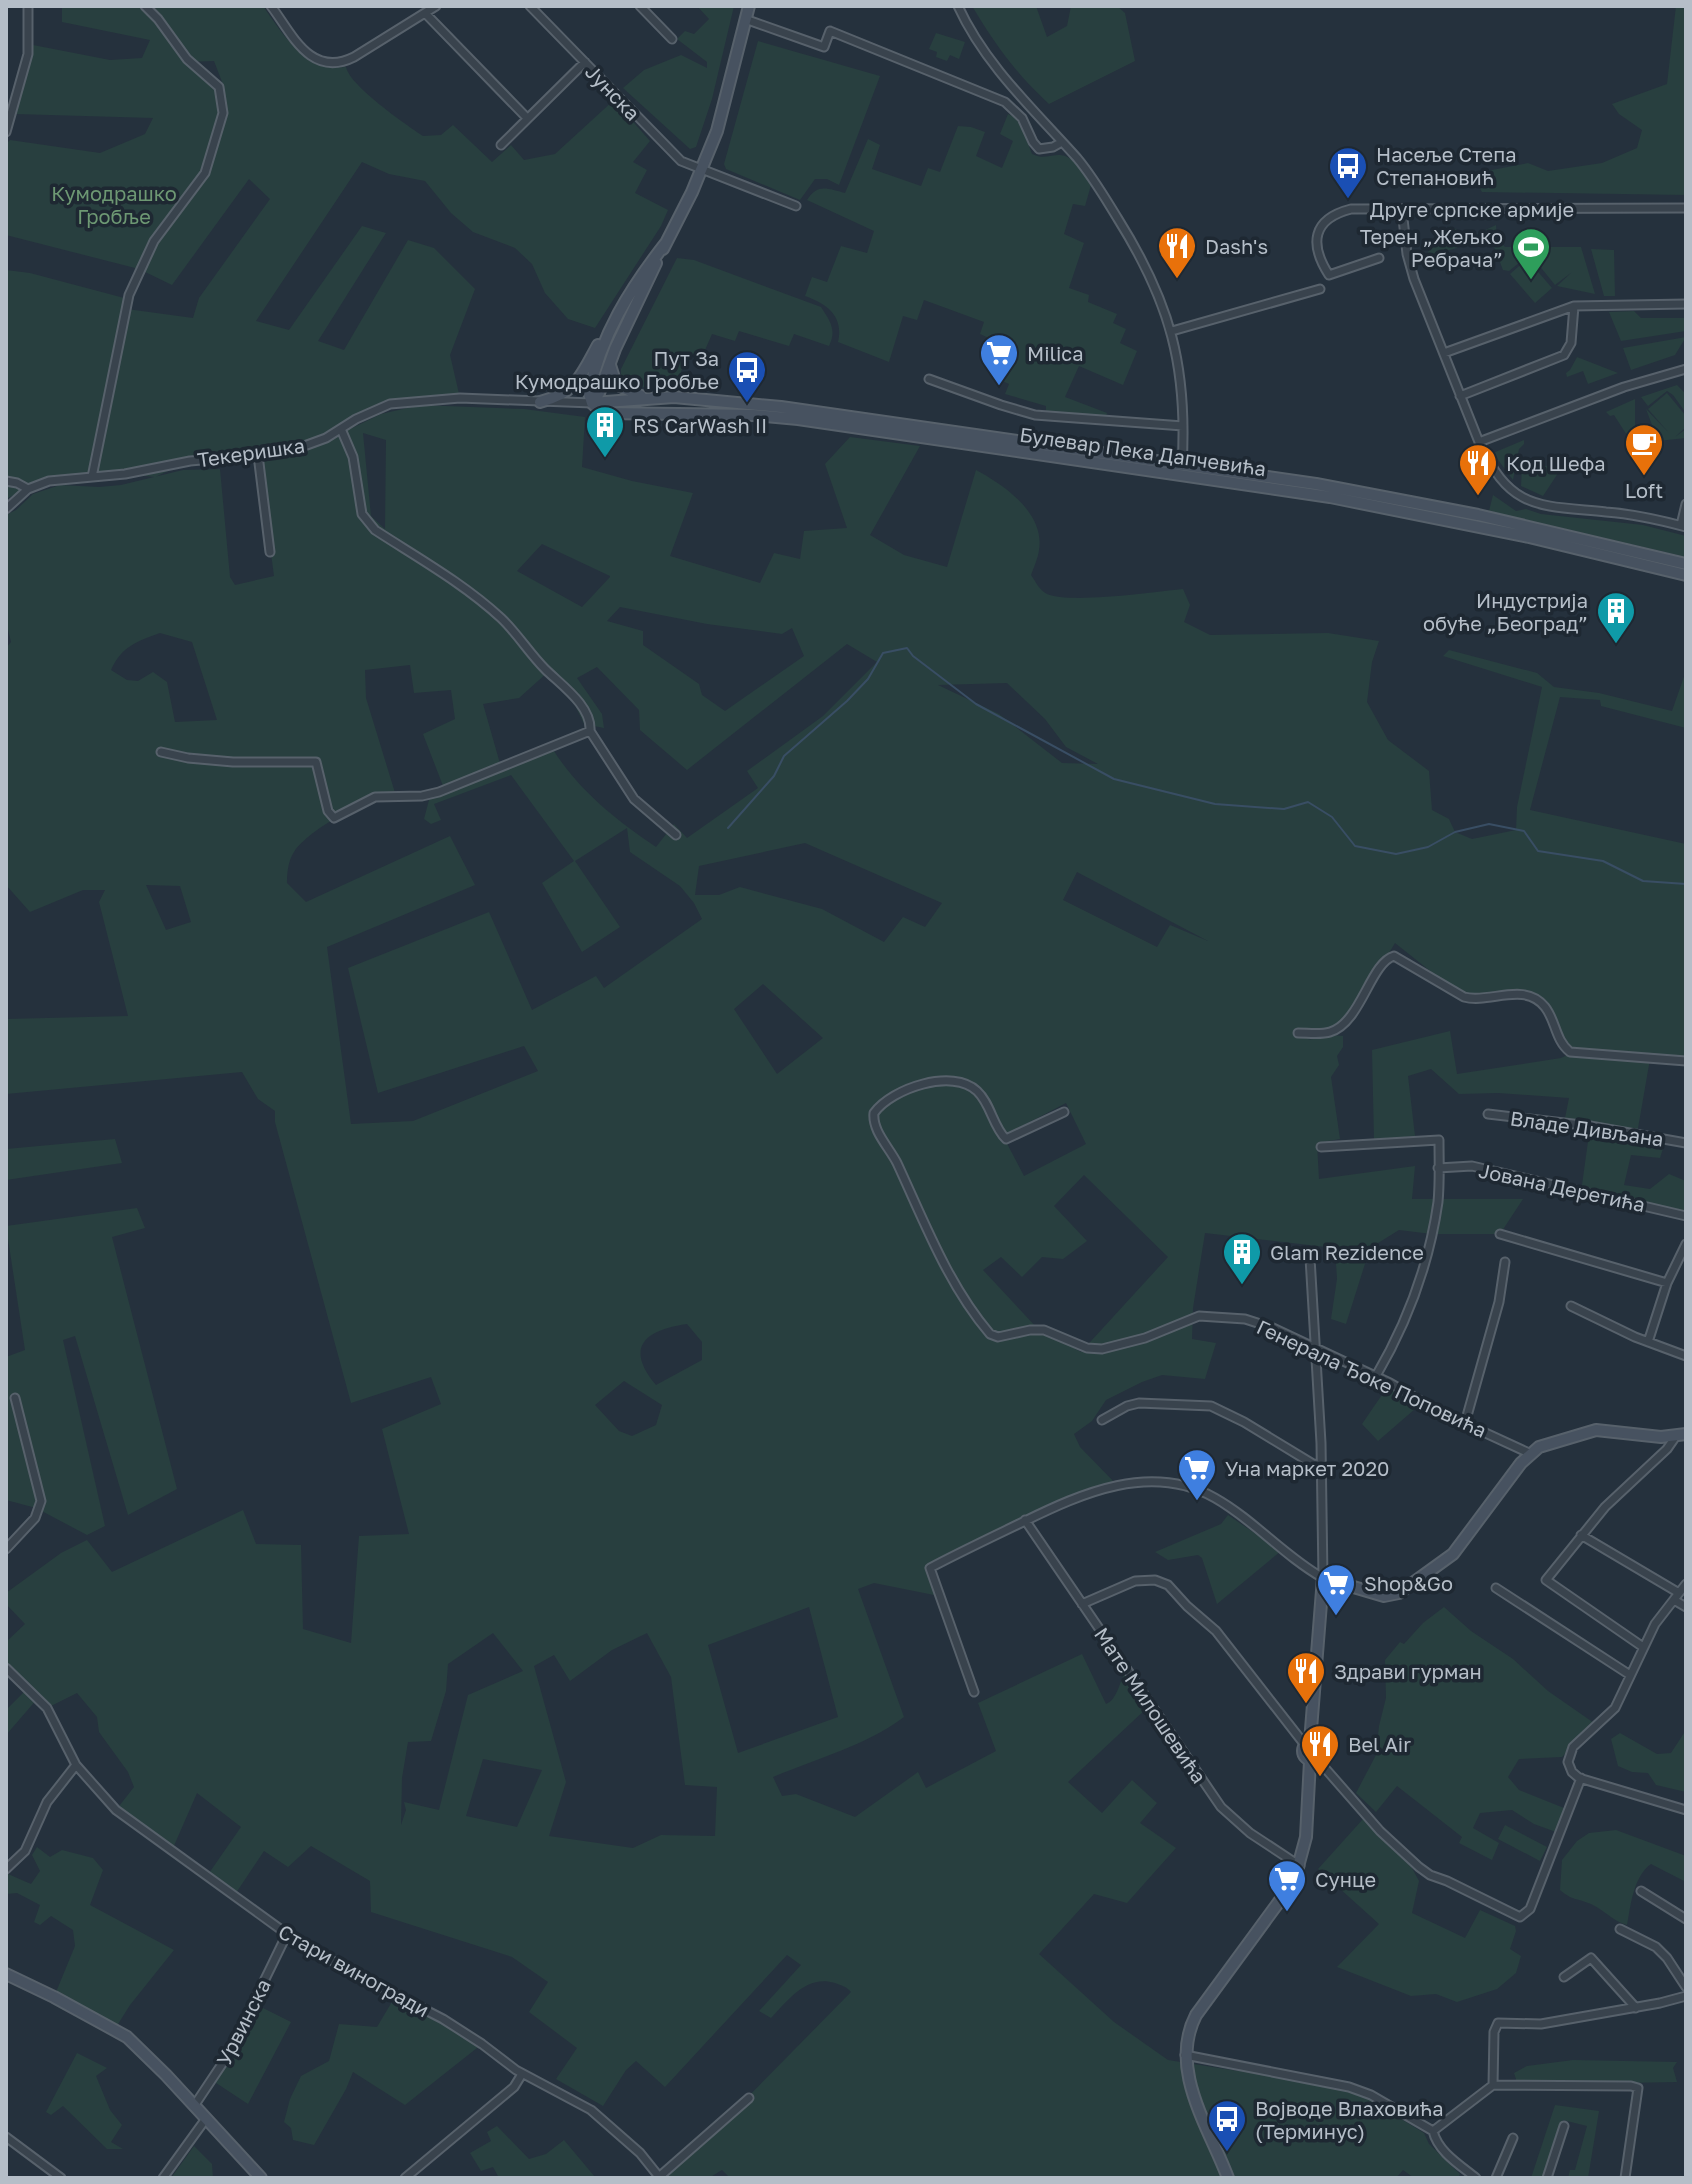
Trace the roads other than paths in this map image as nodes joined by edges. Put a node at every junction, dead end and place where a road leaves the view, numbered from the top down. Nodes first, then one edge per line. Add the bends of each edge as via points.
1 (28, 6) edge
2 (145, 6) edge
3 (436, 6) edge
4 (530, 6) edge
5 (640, 6) edge
6 (749, 6) edge
7 (958, 6) edge
8 (275, 7) edge
9 (425, 13) junction
10 (745, 19) junction
11 (672, 39) dead end
12 (585, 62) junction
13 (527, 118) junction
14 (6, 132) edge
15 (1062, 142) junction
16 (501, 145) dead end
17 (701, 171) junction
18 (796, 206) dead end
19 (1686, 208) edge
20 (1402, 210) junction
21 (665, 244) junction
22 (1379, 258) dead end
23 (1320, 289) dead end
24 (1686, 304) edge
25 (1574, 306) junction
26 (612, 323) junction
27 (1172, 331) junction
28 (1444, 353) junction
29 (609, 363) junction
30 (1686, 369) edge
31 (929, 379) dead end
32 (1460, 396) junction
33 (647, 397) junction
34 (540, 402) junction
35 (592, 403) junction
36 (1183, 426) junction
37 (341, 429) junction
38 (1479, 442) junction
39 (258, 455) junction
40 (1181, 470) junction
41 (92, 477) junction
42 (6, 481) edge
43 (28, 489) junction
44 (1686, 504) edge
45 (6, 509) edge
46 (1683, 526) edge
47 (1521, 530) junction
48 (270, 552) dead end
49 (1686, 564) edge
50 (1686, 575) edge
51 (590, 731) junction
52 (161, 752) dead end
53 (676, 835) dead end
54 (1298, 1033) dead end
55 (1686, 1061) edge
56 (1064, 1112) dead end
57 (1488, 1114) dead end
58 (1686, 1143) edge
59 (1321, 1147) dead end
60 (1438, 1168) junction
61 (1686, 1216) edge
62 (1500, 1234) dead end
63 (1686, 1244) edge
64 (1310, 1258) dead end
65 (1505, 1262) dead end
66 (1667, 1283) junction
67 (1571, 1306) dead end
68 (1648, 1342) junction
69 (1315, 1348) junction
70 (1686, 1356) edge
71 (1376, 1376) junction
72 (15, 1398) dead end
73 (1102, 1420) dead end
74 (1465, 1423) junction
75 (1681, 1435) edge
76 (1529, 1453) junction
77 (1322, 1465) junction
78 (1025, 1520) junction
79 (1581, 1535) junction
80 (6, 1549) edge
81 (1323, 1578) junction
82 (1686, 1584) edge
83 (1496, 1588) dead end
84 (1676, 1597) junction
85 (1082, 1604) junction
86 (1686, 1607) edge
87 (1643, 1647) junction
88 (6, 1668) edge
89 (1630, 1675) junction
90 (974, 1692) dead end
91 (1308, 1744) junction
92 (1314, 1760) junction
93 (76, 1765) junction
94 (1581, 1778) junction
95 (1686, 1810) edge
96 (1300, 1866) junction
97 (6, 1869) edge
98 (1641, 1891) dead end
99 (1686, 1919) edge
100 (1620, 1929) dead end
101 (287, 1934) junction
102 (6, 1974) edge
103 (1564, 1977) dead end
104 (1686, 1987) edge
105 (1686, 1996) edge
106 (1636, 2008) junction
107 (1185, 2055) junction
108 (522, 2074) junction
109 (1493, 2085) junction
110 (749, 2098) dead end
111 (194, 2106) junction
112 (205, 2120) junction
113 (1564, 2126) dead end
114 (1433, 2131) junction
115 (6, 2137) edge
116 (1513, 2138) dead end
117 (659, 2177) edge
118 (61, 2178) edge
119 (163, 2178) edge
120 (261, 2178) edge
121 (405, 2178) edge
122 (1228, 2178) edge
123 (1476, 2178) edge
124 (1496, 2178) edge
125 (1547, 2178) edge
126 (1625, 2178) edge

1 - 14 street via 28,54
2 - 41 street via 187,59 219,87 223,113 205,173 154,241 129,295
3 - 9 street
4 - 12 street, Јунска
5 - 11 street
6 - 10 street
7 - 15 street via 991,61
8 - 9 street via 303,50 341,63
9 - 13 street
10 - 15 street via 824,47 830,31 885,52 1009,104 1039,149
10 - 17 street via 725,106
12 - 13 street
12 - 17 street, Јунска via 677,158
13 - 16 street
15 - 27 street via 1136,249
17 - 18 street
17 - 21 street
19 - 20 street, Друге српске армије
20 - 22 street, Друге српске армије via 1348,210 1317,232 1329,275
20 - 28 street via 1410,266
21 - 26 street
21 - 29 street
23 - 27 street
24 - 25 street
25 - 28 street
25 - 32 street via 1571,343 1564,355
26 - 34 street via 570,389
26 - 35 street via 589,388
27 - 36 street
28 - 32 street
29 - 33 street via 616,384
29 - 35 street
30 - 38 street
31 - 36 street, Булевар Пека Дапчевића via 1035,415
32 - 38 street
33 - 35 street, Булевар Пека Дапчевића
33 - 40 street, Булевар Пека Дапчевића via 781,407
34 - 35 street, Текеришка
34 - 37 street, Текеришка via 460,398 390,404
35 - 40 street, Булевар Пека Дапчевића via 609,414 798,419
36 - 40 street
37 - 39 street, Текеришка via 313,444
37 - 51 street via 353,457 367,522 502,619 579,703
38 - 46 street via 1502,481 1526,500
39 - 41 street, Текеришка
39 - 48 street
40 - 47 street, Булевар Пека Дапчевића via 1322,490
41 - 43 street, Текеришка
42 - 43 street
43 - 45 street, Текеришка
44 - 46 street
47 - 49 street, Булевар Пека Дапчевића
47 - 50 street, Булевар Пека Дапчевића
51 - 52 street via 439,792 375,797 334,818 316,762 233,762
51 - 53 street via 634,799
54 - 55 street via 1331,1032 1340,1025 1385,961 1394,956 1464,997 1521,994 1536,999 1570,1052
56 - 69 street, Генерала Ђоке Поповића via 1006,1139 980,1094 956,1082 908,1087 874,1113 877,1130 929,1234 990,1334 1044,1330 1102,1349 1210,1315 1257,1322
57 - 58 street, Владе Дивљана
59 - 60 street via 1439,1140
60 - 61 street, Јована Деретића via 1472,1166
60 - 71 street via 1438,1200 1422,1273 1402,1330
62 - 66 street
63 - 66 street
64 - 69 street
65 - 74 street
66 - 68 street
67 - 68 street
68 - 70 street
69 - 71 street, Генерала Ђоке Поповића
69 - 77 street
71 - 74 street, Генерала Ђоке Поповића
72 - 80 street via 41,1501 35,1518
73 - 77 street via 1139,1403 1211,1406
74 - 76 street, Генерала Ђоке Поповића
75 - 76 street via 1596,1430
75 - 79 street
76 - 81 street via 1453,1554 1399,1593 1384,1596
77 - 81 street
78 - 81 street via 1105,1487 1184,1485 1231,1507
78 - 85 street, Мате Милошевића
78 - 90 street via 930,1568
79 - 84 street
79 - 87 street via 1547,1583
81 - 91 street
82 - 84 street
83 - 89 street
84 - 86 street
84 - 87 street
85 - 91 street via 1135,1581 1166,1583 1216,1631
85 - 96 street, Мате Милошевића via 1221,1807
87 - 89 street
88 - 93 street, Стари виногради via 47,1708
89 - 94 street via 1615,1708 1568,1757 1572,1772
91 - 92 street via 1321,1749
92 - 94 street via 1419,1867 1520,1917 1530,1909
92 - 96 street
93 - 97 street via 47,1802 25,1851
93 - 101 street, Стари виногради via 116,1810
94 - 95 street
96 - 107 street via 1196,2015
98 - 99 street
100 - 104 street via 1656,1947
101 - 108 street, Стари виногради via 462,2030
101 - 111 street, Урвинска via 228,2055
102 - 111 street via 127,2037
103 - 106 street via 1594,1959
105 - 106 street
106 - 109 street via 1541,2024 1498,2023
107 - 114 street via 1349,2087
107 - 122 street via 1191,2087
108 - 117 street, Стари виногради via 597,2114
108 - 121 street via 514,2087
109 - 114 street
109 - 126 street via 1638,2088
110 - 117 street
111 - 112 street
112 - 119 street
112 - 120 street
113 - 125 street
114 - 123 street via 1442,2150
115 - 118 street
116 - 124 street

